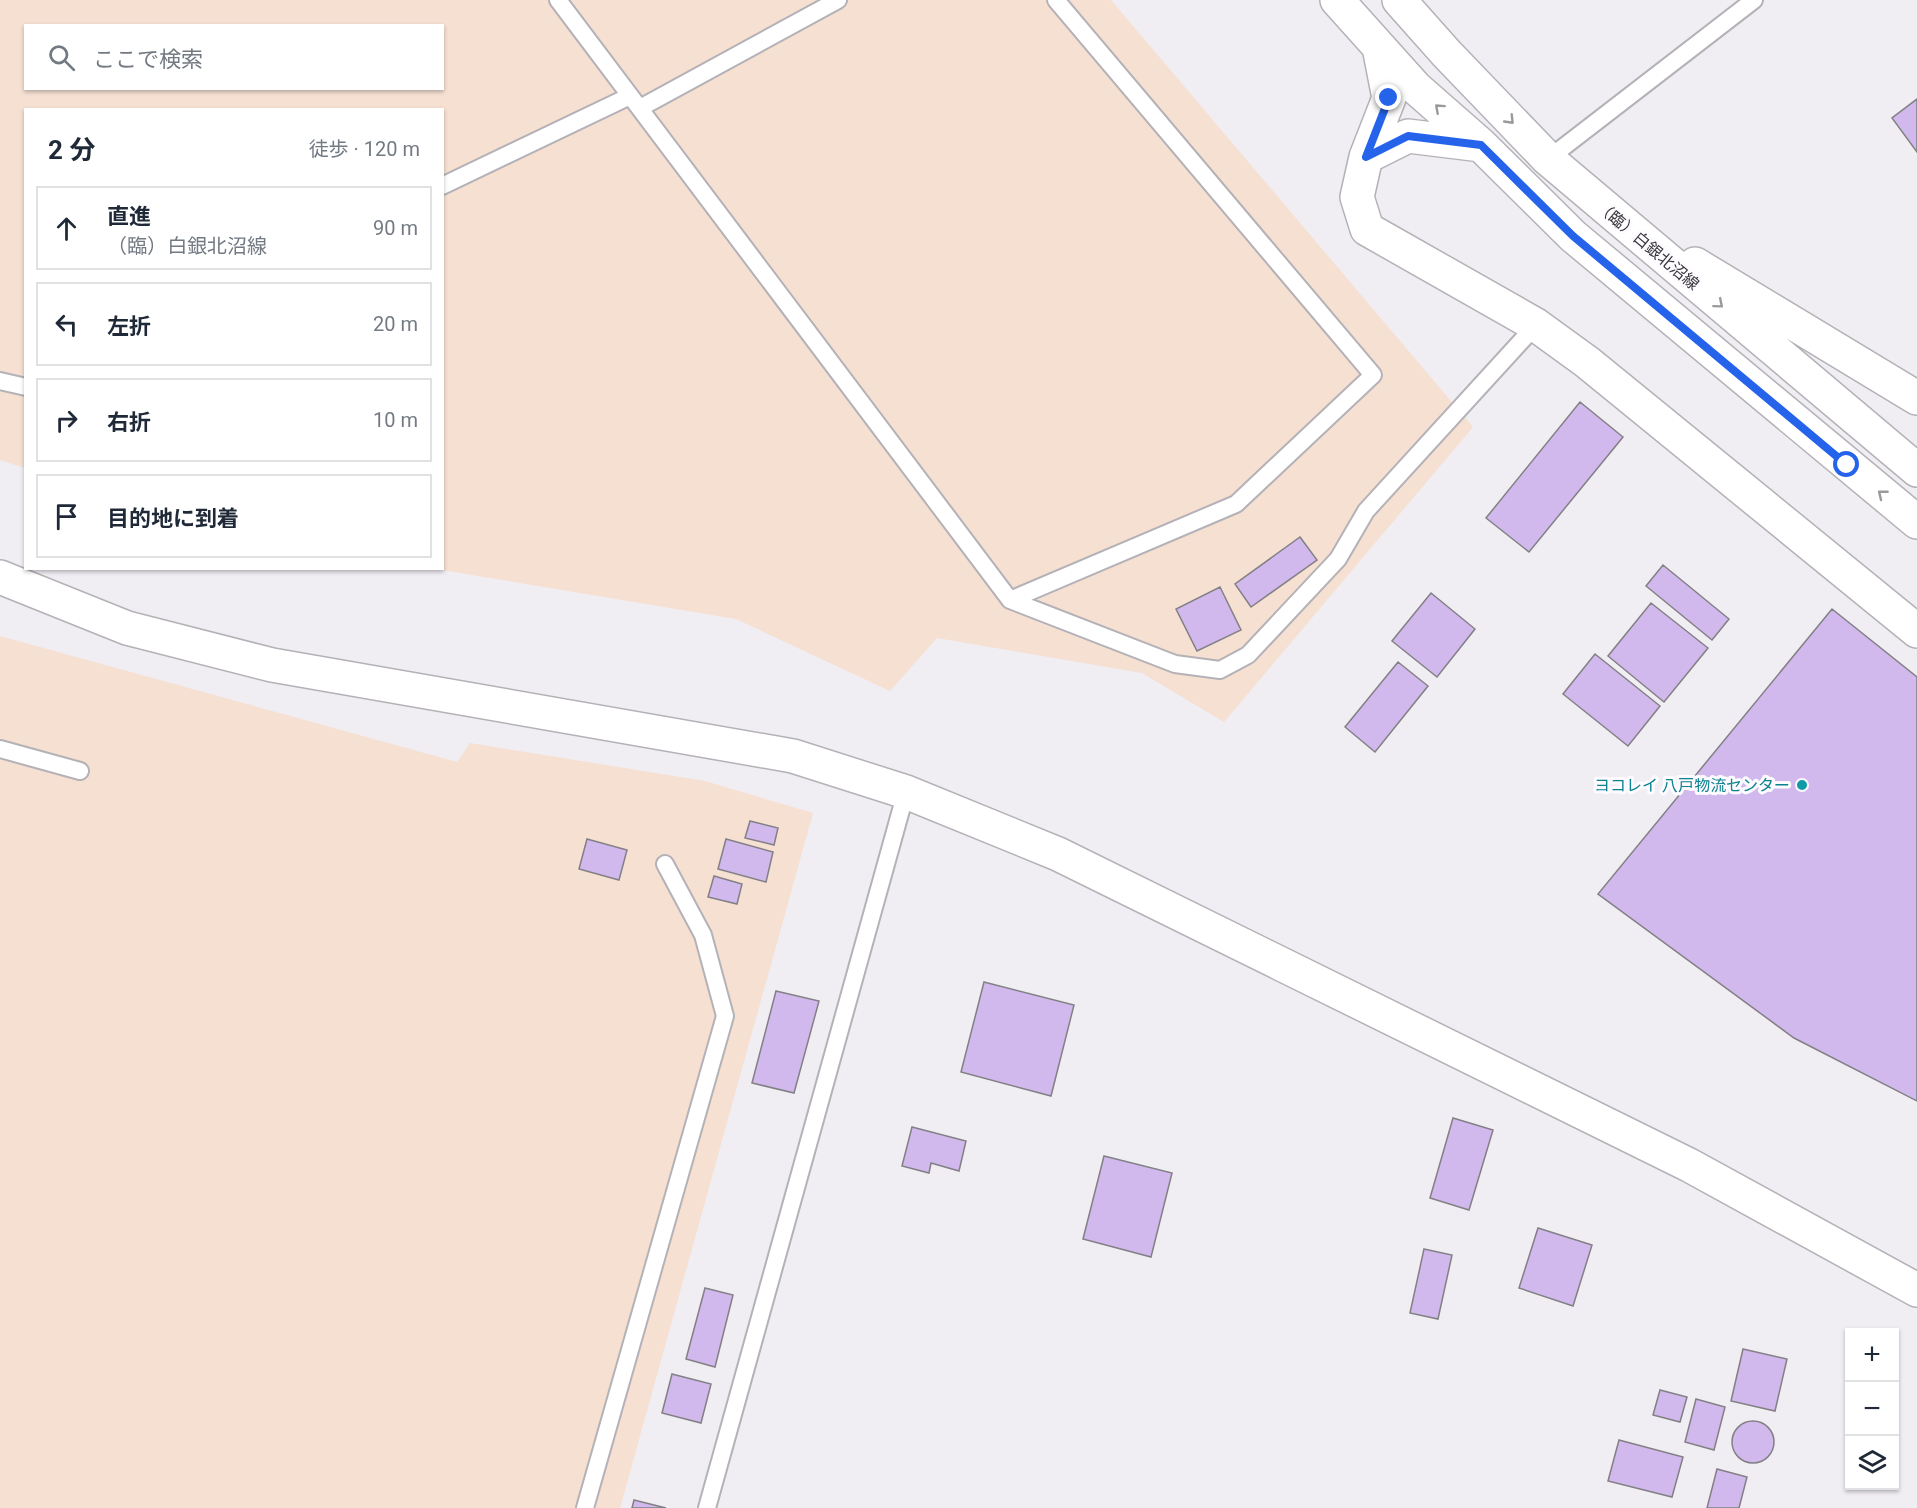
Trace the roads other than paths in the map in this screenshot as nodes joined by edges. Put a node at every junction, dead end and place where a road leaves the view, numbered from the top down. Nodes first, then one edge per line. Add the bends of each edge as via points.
1 (558, 0) edge
2 (838, 0) edge
3 (1056, 0) edge
4 (1337, 0) edge
5 (1399, 0) edge
6 (1754, 0) edge
7 (1379, 47) junction
8 (635, 102) junction
9 (1481, 145) junction
10 (1366, 157) junction
11 (1548, 159) junction
12 (444, 185) edge
13 (1607, 211) junction
14 (1536, 325) junction
15 (0, 381) edge
16 (24, 387) edge
17 (1917, 398) edge
18 (1917, 470) edge
19 (1917, 522) edge
20 (0, 577) edge
21 (1010, 600) junction
22 (1917, 631) edge
23 (0, 749) edge
24 (80, 771) dead end
25 (906, 792) junction
26 (665, 864) dead end
27 (1917, 1290) edge
28 (585, 1508) edge
29 (707, 1508) edge

1 - 8 lane
2 - 8 lane
3 - 21 lane via 1373,375 1236,504
4 - 7 street
5 -> 11 street, （臨）白銀北沼線
6 - 11 lane
9 -> 7 street via 1416,88
7 - 10 street via 1389,98
8 - 12 lane
8 - 21 lane
9 - 10 street via 1408,136
19 -> 9 street via 1573,236
10 - 14 street via 1357,197 1367,229
11 - 13 street, （臨）白銀北沼線
13 - 17 street
13 -> 18 street, （臨）白銀北沼線
14 - 21 lane via 1366,511 1338,559 1248,655 1220,670 1175,664
14 - 22 street via 1587,362
15 - 16 lane
20 - 25 street via 127,628 272,665 793,756
23 - 24 lane
25 - 27 street via 1058,854 1689,1165
25 - 29 lane
26 - 28 lane via 703,935 725,1016

